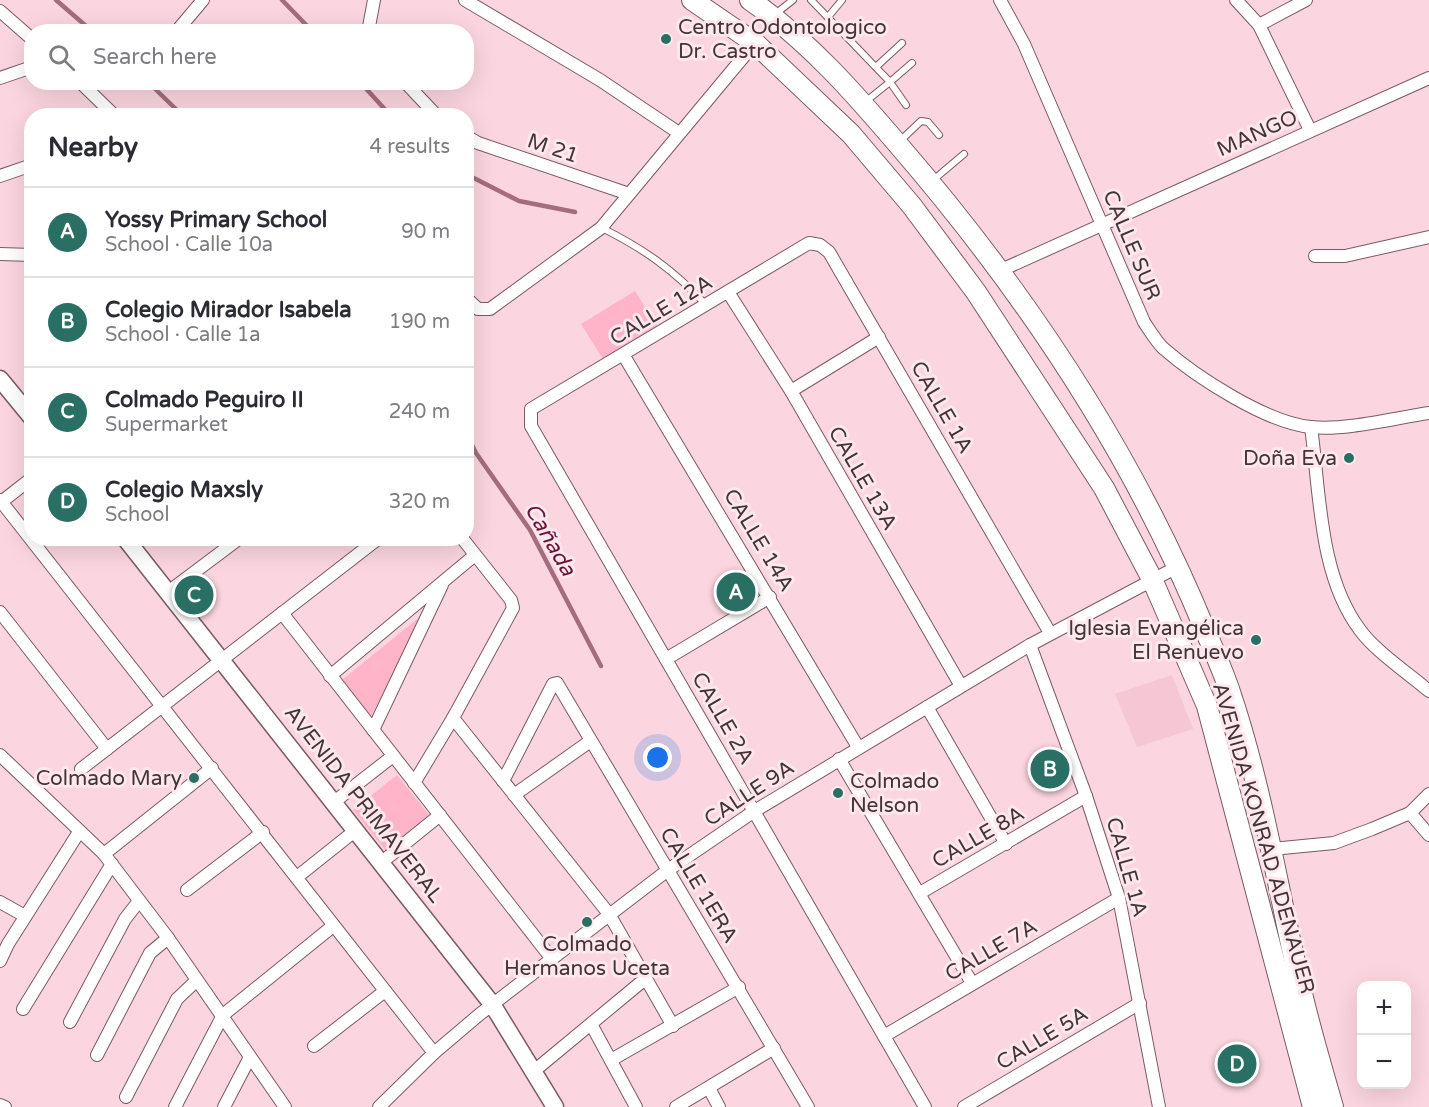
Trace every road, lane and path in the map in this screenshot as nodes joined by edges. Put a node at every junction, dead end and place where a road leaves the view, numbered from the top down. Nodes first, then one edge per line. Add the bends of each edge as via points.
1 (203, 0) edge
2 (374, 0) edge
3 (465, 0) edge
4 (692, 0) edge
5 (750, 0) edge
6 (793, 0) edge
7 (842, 0) edge
8 (1000, 0) edge
9 (1236, 0) edge
10 (1306, 0) edge
11 (814, 1) edge
12 (0, 11) edge
13 (773, 16) junction
14 (828, 17) junction
15 (183, 24) edge
16 (370, 24) edge
17 (1259, 25) junction
18 (24, 32) edge
19 (755, 43) junction
20 (902, 43) dead end
21 (912, 63) dead end
22 (877, 66) junction
23 (24, 70) edge
24 (0, 78) edge
25 (1429, 78) edge
26 (890, 82) junction
27 (88, 90) edge
28 (413, 90) edge
29 (864, 104) junction
30 (906, 105) dead end
31 (108, 108) edge
32 (429, 108) edge
33 (1310, 130) junction
34 (679, 133) junction
35 (939, 135) dead end
36 (474, 141) edge
37 (897, 143) junction
38 (964, 154) dead end
39 (24, 168) edge
40 (0, 176) edge
41 (930, 182) junction
42 (628, 194) junction
43 (1102, 225) junction
44 (602, 228) junction
45 (1429, 237) edge
46 (809, 243) joint
47 (0, 252) edge
48 (24, 254) edge
49 (1315, 256) dead end
50 (999, 271) junction
51 (728, 292) junction
52 (474, 305) edge
53 (706, 305) junction
54 (879, 337) junction
55 (624, 356) junction
56 (0, 379) edge
57 (791, 391) junction
58 (24, 408) edge
59 (531, 409) joint
60 (1429, 413) edge
61 (1311, 427) junction
62 (24, 484) edge
63 (0, 502) edge
64 (24, 532) edge
65 (35, 546) edge
66 (131, 546) edge
67 (229, 546) edge
68 (369, 546) edge
69 (468, 546) edge
70 (475, 555) junction
71 (1179, 566) junction
72 (1152, 579) junction
73 (443, 582) junction
74 (168, 592) junction
75 (770, 597) junction
76 (0, 612) edge
77 (282, 613) junction
78 (1050, 633) junction
79 (1030, 645) junction
80 (666, 659) junction
81 (222, 660) junction
82 (330, 676) junction
83 (961, 686) junction
84 (1429, 691) edge
85 (162, 706) junction
86 (927, 707) junction
87 (453, 718) junction
88 (373, 730) junction
89 (589, 742) junction
90 (858, 747) junction
91 (107, 749) junction
92 (393, 756) junction
93 (839, 759) junction
94 (1, 760) edge
95 (212, 768) junction
96 (81, 769) dead end
97 (503, 781) junction
98 (414, 783) junction
99 (1429, 794) edge
100 (514, 795) junction
101 (1086, 796) junction
102 (334, 802) junction
103 (753, 812) junction
104 (1410, 813) junction
105 (440, 815) junction
106 (356, 830) junction
107 (79, 832) junction
108 (262, 832) junction
109 (1429, 835) edge
110 (1006, 844) junction
111 (1272, 849) junction
112 (108, 859) junction
113 (382, 862) junction
114 (668, 870) junction
115 (297, 877) junction
116 (187, 890) dead end
117 (920, 893) junction
118 (1119, 898) junction
119 (139, 901) junction
120 (0, 902) edge
121 (609, 914) junction
122 (25, 916) junction
123 (333, 926) junction
124 (168, 938) junction
125 (552, 959) junction
126 (0, 961) edge
127 (645, 979) junction
128 (196, 981) junction
129 (972, 983) junction
130 (739, 987) junction
131 (385, 991) junction
132 (1140, 1003) junction
133 (492, 1004) junction
134 (23, 1009) dead end
135 (222, 1015) junction
136 (70, 1022) dead end
137 (591, 1024) junction
138 (673, 1026) junction
139 (884, 1036) junction
140 (314, 1046) dead end
141 (774, 1048) junction
142 (434, 1053) junction
143 (98, 1055) dead end
144 (250, 1057) junction
145 (611, 1060) junction
146 (534, 1071) junction
147 (709, 1088) junction
148 (276, 1094) junction
149 (126, 1098) dead end
150 (0, 1105) edge
151 (5, 1107) edge
152 (176, 1107) edge
153 (224, 1107) edge
154 (269, 1107) edge
155 (285, 1107) edge
156 (379, 1107) edge
157 (555, 1107) edge
158 (636, 1107) edge
159 (676, 1107) edge
160 (719, 1107) edge
161 (808, 1107) edge
162 (925, 1107) edge
163 (964, 1107) edge
164 (1159, 1107) edge
165 (1312, 1107) edge
166 (1333, 1107) edge

1 - 15 street
2 - 16 street
3 - 34 street via 600,80
4 - 19 main road, AVENIDA KONRAD ADENAUER
5 - 13 main road, AVENIDA KONRAD ADENAUER
6 - 13 lane
7 - 14 lane
8 - 43 street, CALLE SUR via 1024,44
9 - 17 street
10 - 17 street
11 - 14 lane
12 - 18 street
13 - 29 main road, AVENIDA KONRAD ADENAUER
14 - 22 lane
17 - 33 street
19 - 34 street
19 - 72 main road, AVENIDA KONRAD ADENAUER via 851,134 912,206 976,292 1104,488
20 - 22 lane
21 - 26 lane
22 - 26 lane
23 - 24 street
25 - 33 street, MANGO
26 - 29 lane
26 - 30 lane
27 - 31 street
28 - 32 street
29 - 37 main road, AVENIDA KONRAD ADENAUER
33 - 43 street, MANGO
34 - 42 street
35 - 37 lane via 928,122 921,121
36 - 42 street, M 21
37 - 41 main road, AVENIDA KONRAD ADENAUER
38 - 41 lane
39 - 40 street
41 - 50 main road, AVENIDA KONRAD ADENAUER
42 - 44 street
43 - 50 street, MANGO
43 - 61 street, CALLE SUR via 1144,322 1161,346 1183,365 1264,414
44 - 52 street via 490,309
44 - 53 lane via 663,263
45 - 49 street via 1345,256
46 - 51 street, CALLE 12A
46 - 54 street, CALLE 1A via 830,252
47 - 48 street
50 - 71 main road, AVENIDA KONRAD ADENAUER via 1073,379 1132,475
51 - 53 street, CALLE 12A
51 - 57 street, CALLE 13A
53 - 55 street, CALLE 12A
54 - 57 street
54 - 78 street, CALLE 1A
55 - 59 street, CALLE 12A
55 - 75 street, CALLE 14A
56 - 58 street
57 - 83 street, CALLE 13A
59 - 80 street, CALLE 2A via 531,426
60 - 61 street
61 - 84 street via 1333,580 1361,632
62 - 63 street
63 - 64 street
65 - 85 street
66 - 74 street, AVENIDA PRIMAVERAL
67 - 74 street
68 - 77 street
69 - 70 street
70 - 73 street
70 - 87 street via 511,600 513,608
71 - 72 street, CALLE 9A
71 - 111 main road, AVENIDA KONRAD ADENAUER via 1231,695
72 - 78 street, CALLE 9A
72 - 165 main road, AVENIDA KONRAD ADENAUER via 1207,706
73 - 82 street
73 - 88 street
74 - 81 street, AVENIDA PRIMAVERAL
75 - 80 street
75 - 90 street, CALLE 14A
76 - 91 street
77 - 81 street
77 - 82 street
78 - 79 street, CALLE 9A
79 - 83 street, CALLE 9A
79 - 101 street, CALLE 1A
80 - 103 street, CALLE 2A
81 - 85 street
81 - 102 street, AVENIDA PRIMAVERAL
82 - 88 street
83 - 86 street, CALLE 9A
85 - 91 street
85 - 95 street
86 - 90 street, CALLE 9A
86 - 110 street
87 - 97 street
87 - 98 street
88 - 92 street
89 - 97 street, CALLE 1ERA via 557,683 553,684
89 - 100 street
89 - 114 street, CALLE 1ERA
90 - 93 street, CALLE 9A
91 - 96 street
92 - 98 street
92 - 102 street
93 - 103 street, CALLE 9A
93 - 117 street
94 - 107 street
95 - 108 street
95 - 112 street
97 - 100 street
98 - 105 street
99 - 104 street
100 - 121 street
101 - 110 street, CALLE 8A
101 - 118 street, CALLE 1A
102 - 106 street, AVENIDA PRIMAVERAL
103 - 114 street, CALLE 9A
103 - 139 street, CALLE 2A
104 - 109 street
104 - 111 street via 1334,843
105 - 113 street
105 - 125 street
106 - 113 street, AVENIDA PRIMAVERAL
106 - 115 street
107 - 112 street
107 - 122 street
108 - 115 street
108 - 116 street
110 - 117 street, CALLE 8A
111 - 166 main road, AVENIDA KONRAD ADENAUER via 1301,991
112 - 119 street
112 - 134 street
113 - 133 street, AVENIDA PRIMAVERAL
114 - 121 street, CALLE 9A
114 - 130 street, CALLE 1ERA
115 - 123 street
117 - 129 street
118 - 129 street, CALLE 7A
118 - 132 street, CALLE 1A
119 - 124 street
119 - 136 street via 125,919
120 - 122 street
121 - 125 street, CALLE 9A
121 - 127 street
122 - 126 street
123 - 131 street
123 - 135 street
124 - 128 street
124 - 143 street via 150,953
125 - 133 street, CALLE 9A
127 - 137 street
127 - 138 street
128 - 135 street
128 - 149 street via 177,999
129 - 139 street, CALLE 7A
130 - 138 street
130 - 141 street, CALLE 1ERA
131 - 140 street
131 - 142 street
132 - 163 street, CALLE 5A
132 - 164 street, CALLE 1A
133 - 142 street, CALLE 9A
133 - 146 street, AVENIDA PRIMAVERAL
135 - 144 street
135 - 152 street
137 - 145 street
137 - 146 street
138 - 145 street
139 - 162 street, CALLE 2A
141 - 147 street
141 - 161 street, CALLE 1ERA
142 - 156 street, CALLE 9A
144 - 148 street
144 - 153 street
145 - 158 street
146 - 157 street, AVENIDA PRIMAVERAL
147 - 159 street
147 - 160 street
148 - 154 street
148 - 155 street
150 - 151 street

